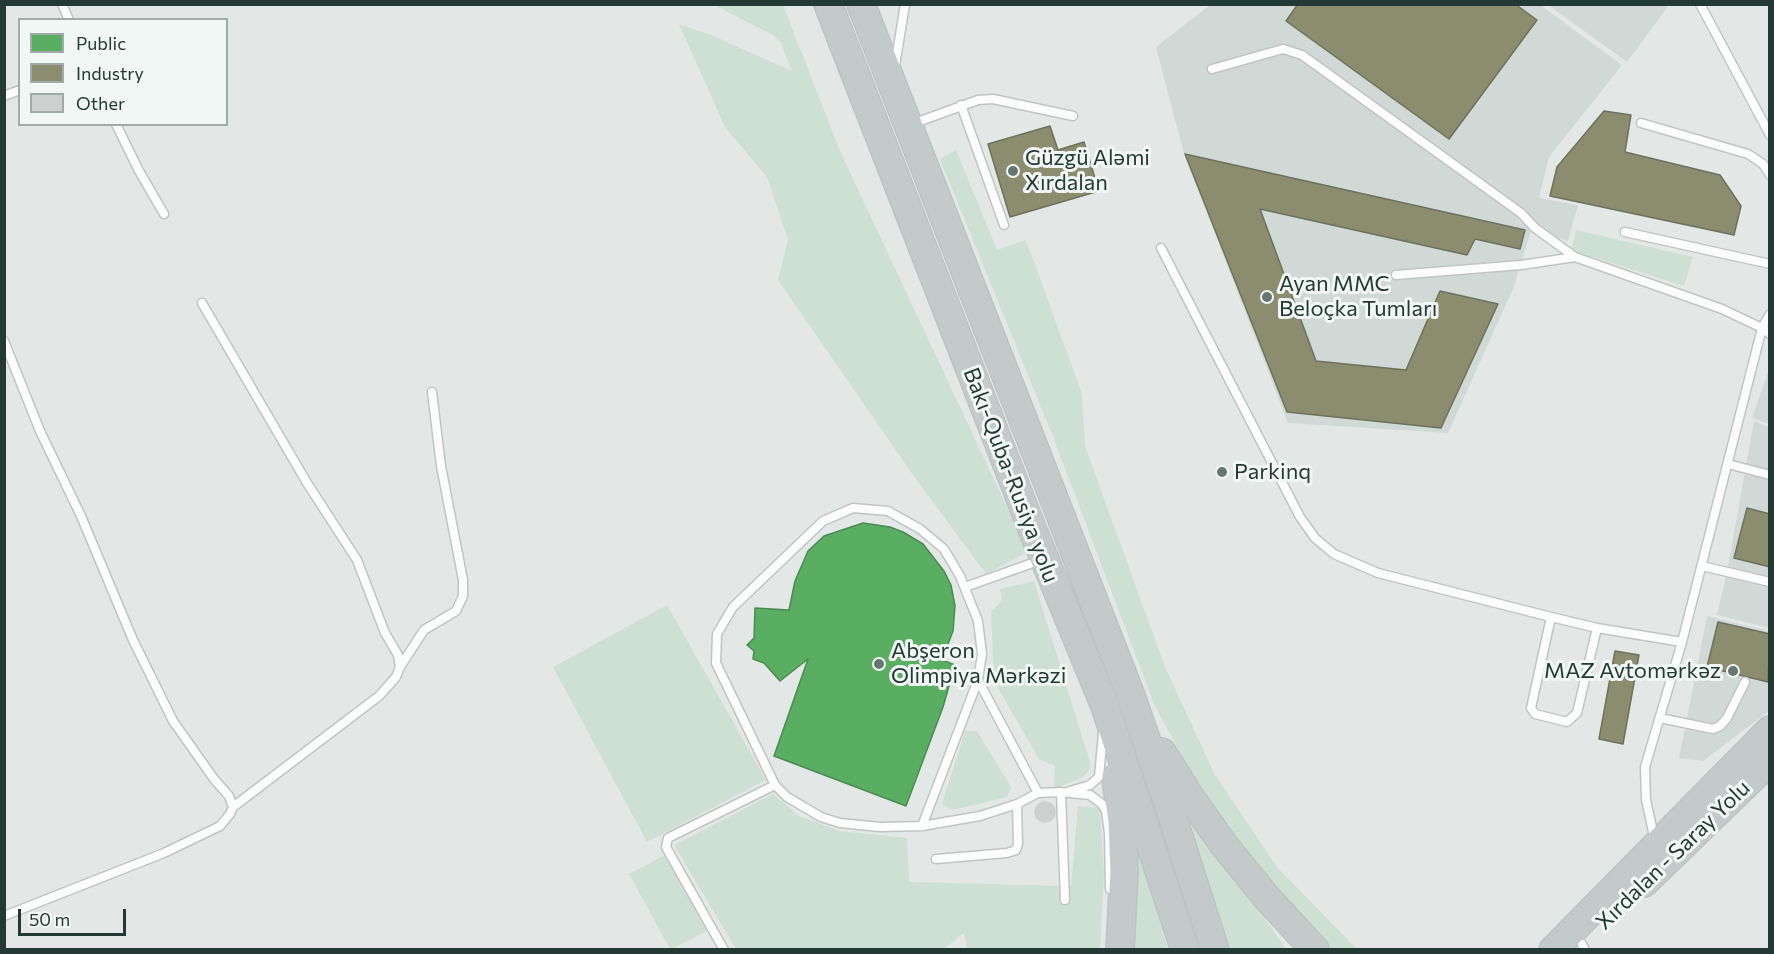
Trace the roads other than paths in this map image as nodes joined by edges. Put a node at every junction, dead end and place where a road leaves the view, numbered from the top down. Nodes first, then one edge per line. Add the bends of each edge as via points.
1 (62, 4) edge
2 (828, 4) edge
3 (861, 4) edge
4 (904, 4) edge
5 (1700, 4) edge
6 (68, 18) edge
7 (1212, 69) dead end
8 (892, 84) junction
9 (961, 105) junction
10 (1073, 116) dead end
11 (1641, 123) dead end
12 (117, 126) edge
13 (909, 126) junction
14 (1770, 135) edge
15 (1770, 175) edge
16 (164, 214) dead end
17 (1004, 225) dead end
18 (1625, 232) dead end
19 (1161, 248) dead end
20 (1575, 257) junction
21 (1770, 264) edge
22 (1396, 275) dead end
23 (202, 303) dead end
24 (1770, 314) edge
25 (1762, 328) junction
26 (1770, 334) edge
27 (4, 341) edge
28 (432, 392) dead end
29 (1728, 464) junction
30 (1770, 475) edge
31 (1044, 560) junction
32 (1702, 566) junction
33 (1770, 582) edge
34 (965, 587) junction
35 (1551, 617) junction
36 (1597, 628) junction
37 (1682, 642) junction
38 (400, 667) junction
39 (978, 680) junction
40 (1744, 682) dead end
41 (1131, 696) junction
42 (1105, 706) junction
43 (1660, 718) junction
44 (1770, 730) edge
45 (1770, 761) edge
46 (775, 785) junction
47 (1061, 792) junction
48 (1038, 794) junction
49 (1017, 804) junction
50 (233, 807) junction
51 (922, 826) junction
52 (1655, 845) junction
53 (936, 859) dead end
54 (1065, 900) dead end
55 (1110, 901) dead end
56 (4, 916) edge
57 (1581, 948) edge
58 (724, 950) edge
59 (1120, 950) edge
60 (1185, 950) edge
61 (1215, 950) edge
62 (1315, 950) edge
63 (1554, 950) edge

1 - 6 lane
2 - 31 highway, Bakı-Quba-Rusiya yolu
3 - 8 highway, Bakı-Quba-Rusiya yolu
4 - 8 lane
5 - 14 lane
7 - 20 lane via 1284,49 1302,55 1521,213
8 - 13 highway, Bakı-Quba-Rusiya yolu
9 - 10 lane via 993,99
9 - 13 lane
9 - 17 lane
11 - 15 lane via 1748,154 1763,164
12 - 16 lane
13 - 41 highway, Bakı-Quba-Rusiya yolu
18 - 21 lane
19 - 35 lane via 1300,517 1316,538 1334,554 1378,573
20 - 22 lane
20 - 25 lane via 1696,298
23 - 38 lane via 307,483 357,560
24 - 25 lane
25 - 26 lane
25 - 29 lane
27 - 50 lane via 138,650 173,721 229,796
28 - 38 lane via 463,596 456,611 424,630
29 - 30 lane
29 - 32 lane
31 - 34 lane
31 - 42 highway, Bakı-Quba-Rusiya yolu
32 - 33 lane
32 - 37 lane
34 - 39 lane via 982,639
34 - 46 lane via 944,549 920,529 888,511 853,508 823,521 733,607 717,634 716,663
35 - 36 lane
35 - 36 lane via 1531,708 1535,714 1567,722 1577,713
36 - 37 lane
37 - 43 lane
38 - 50 lane via 379,696
39 - 48 lane
39 - 51 lane
40 - 43 lane via 1727,718 1713,729
41 - 61 highway, Bakı-Quba-Rusiya yolu
41 - 62 highway via 1188,794 1224,845
42 - 47 lane via 1099,777 1090,785
42 - 59 highway via 1122,821 1124,898
42 - 60 highway, Bakı-Quba-Rusiya yolu
43 - 52 lane via 1645,767 1644,785
44 - 52 highway
45 - 57 highway, Xırdalan - Saray Yolu
46 - 51 lane via 821,818 880,827
46 - 58 lane via 669,838 666,847
47 - 48 lane
47 - 54 lane
47 - 55 lane via 1090,795 1106,812
48 - 49 lane
49 - 51 lane via 980,816
49 - 53 lane via 1016,850
50 - 56 lane via 219,826 164,853
52 - 63 highway

